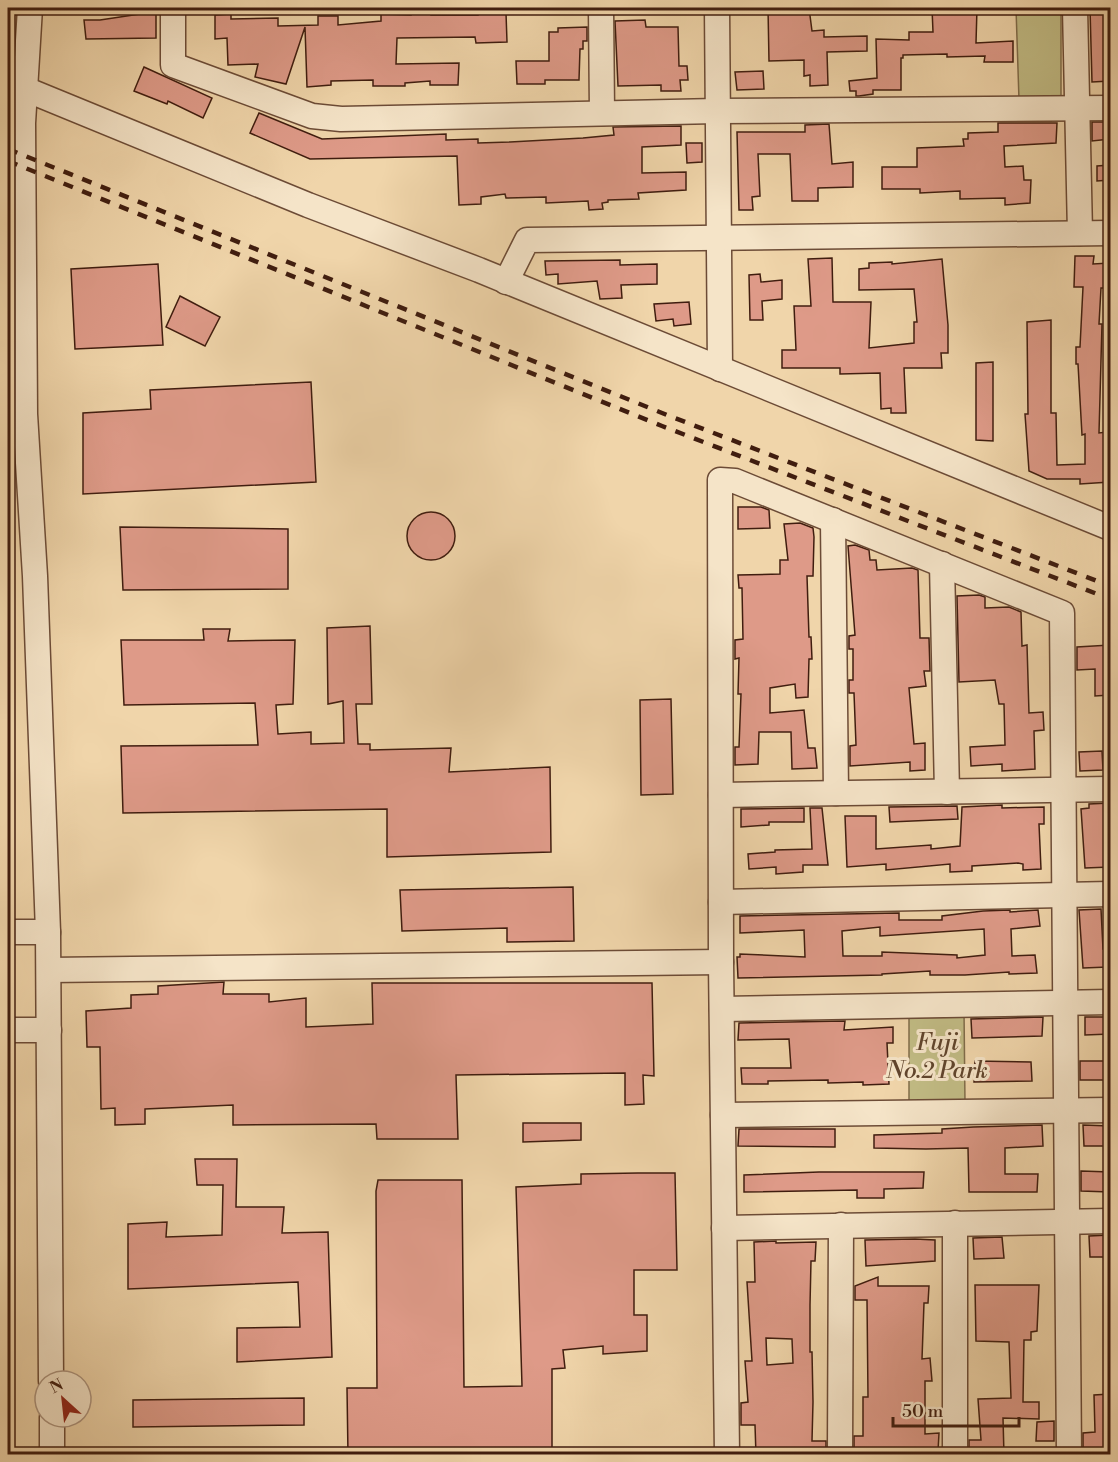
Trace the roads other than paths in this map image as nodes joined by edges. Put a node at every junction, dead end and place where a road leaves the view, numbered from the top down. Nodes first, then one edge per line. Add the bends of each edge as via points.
1 (30, 8) edge
2 (173, 8) edge
3 (601, 8) edge
4 (717, 8) edge
5 (1076, 8) edge
6 (16, 85) edge
7 (1110, 108) edge
8 (1077, 109) junction
9 (717, 111) junction
10 (602, 113) junction
11 (1080, 233) junction
12 (1110, 233) edge
13 (718, 237) junction
14 (506, 282) junction
15 (720, 369) junction
16 (833, 520) junction
17 (1110, 528) edge
18 (942, 564) junction
19 (1110, 789) edge
20 (1064, 790) junction
21 (947, 792) junction
22 (836, 793) junction
23 (721, 795) junction
24 (1065, 894) junction
25 (1110, 894) edge
26 (721, 902) junction
27 (11, 932) edge
28 (48, 932) junction
29 (721, 962) junction
30 (49, 970) junction
31 (1110, 1002) edge
32 (1066, 1003) junction
33 (722, 1009) junction
34 (13, 1030) edge
35 (49, 1030) junction
36 (1066, 1110) junction
37 (1110, 1110) edge
38 (723, 1115) junction
39 (1067, 1221) junction
40 (1110, 1221) edge
41 (955, 1223) junction
42 (841, 1225) junction
43 (724, 1227) junction
44 (51, 1369) edge
45 (52, 1429) edge
46 (52, 1455) edge
47 (727, 1455) edge
48 (840, 1455) edge
49 (956, 1455) edge
50 (1069, 1455) edge

1 - 6 street
2 - 10 street via 173,65 312,116 341,119
3 - 10 street
4 - 9 street
5 - 8 street
6 - 14 street
6 - 28 street via 22,155 25,414
7 - 8 street
8 - 9 street
8 - 11 street
9 - 10 street
9 - 13 street
11 - 12 street
11 - 13 street
13 - 14 street via 527,240
13 - 15 street
14 - 15 street
15 - 17 street
16 - 18 street
16 - 22 street
16 - 23 street via 735,481 720,480
18 - 20 street via 1062,613
18 - 21 street
19 - 20 street
20 - 21 street
20 - 24 street
21 - 22 street
22 - 23 street
23 - 26 street
24 - 25 street
24 - 26 street
24 - 32 street
26 - 29 street
27 - 28 street
28 - 30 street
29 - 30 street
29 - 33 street
30 - 35 street
31 - 32 street
32 - 33 street
32 - 36 street
33 - 38 street
34 - 35 street
35 - 44 street
36 - 37 street
36 - 38 street
36 - 39 street
38 - 43 street
39 - 40 street
39 - 41 street
39 - 50 street
41 - 42 street
41 - 49 street
42 - 43 street
42 - 48 street
43 - 47 street
45 - 46 street

